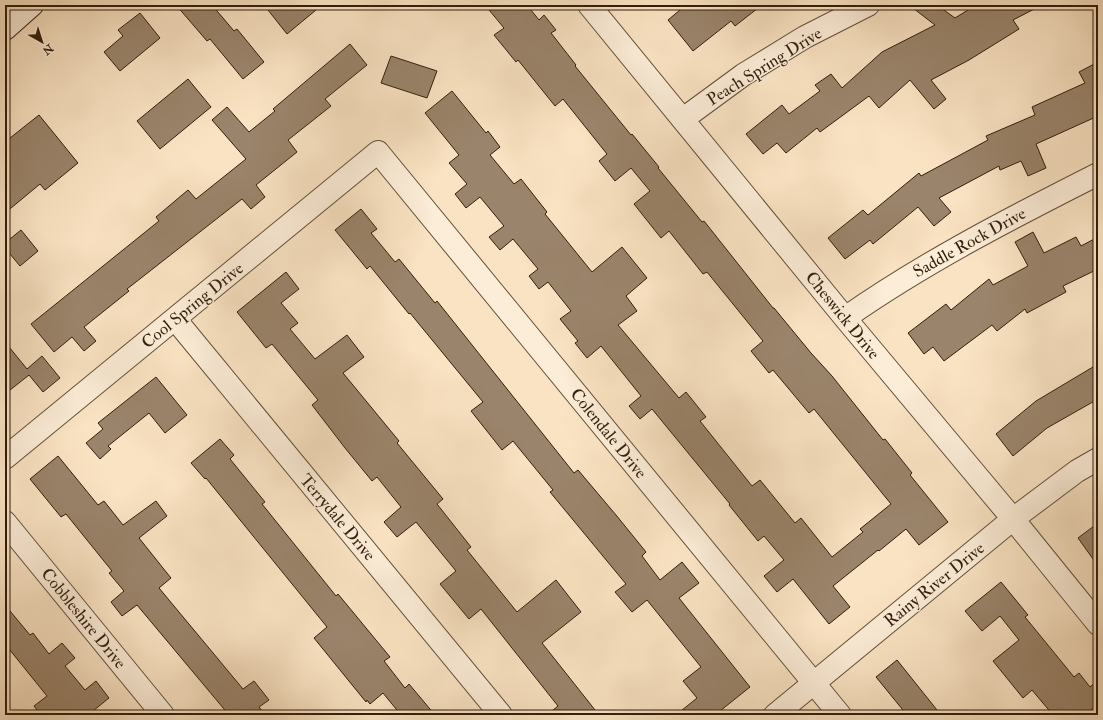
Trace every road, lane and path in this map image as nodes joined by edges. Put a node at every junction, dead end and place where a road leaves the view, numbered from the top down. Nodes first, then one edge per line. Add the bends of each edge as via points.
1 (32, 5) edge
2 (589, 5) edge
3 (868, 5) edge
4 (5, 29) edge
5 (683, 119) junction
6 (378, 152) joint
7 (1098, 174) edge
8 (845, 318) junction
9 (175, 319) junction
10 (5, 458) edge
11 (1098, 459) edge
12 (1013, 519) junction
13 (5, 522) edge
14 (1098, 624) edge
15 (814, 683) junction
16 (163, 715) edge
17 (501, 715) edge
18 (775, 715) edge
19 (840, 715) edge

1 - 4 street
2 - 5 street, Cheswick Drive
3 - 5 street, Peach Spring Drive via 805,37 743,75
5 - 8 street, Cheswick Drive
6 - 9 street, Cool Spring Drive
6 - 15 street, Colendale Drive
7 - 8 street, Saddle Rock Drive via 948,252
8 - 12 street, Cheswick Drive
9 - 10 street, Cool Spring Drive
9 - 17 street, Terrydale Drive
11 - 12 street, Rainy River Drive via 1077,471
12 - 14 street, Cheswick Drive
12 - 15 street, Rainy River Drive
13 - 16 street, Cobbleshire Drive
15 - 18 street, Rainy River Drive
15 - 19 street, Colendale Drive

